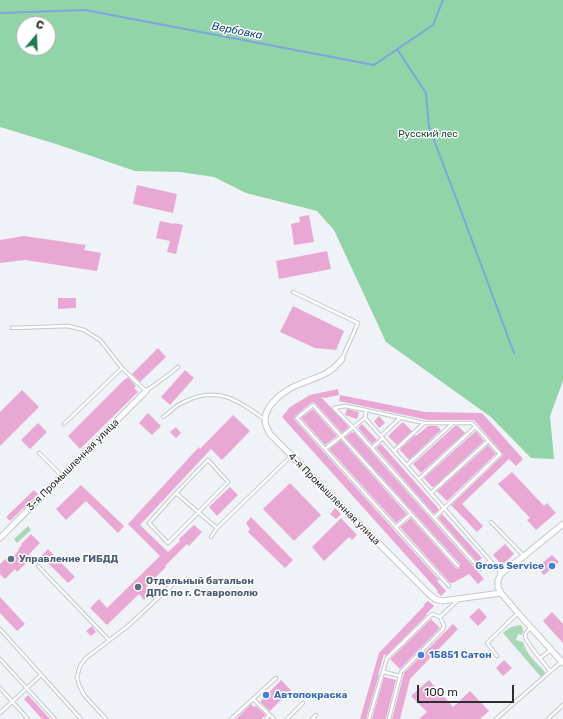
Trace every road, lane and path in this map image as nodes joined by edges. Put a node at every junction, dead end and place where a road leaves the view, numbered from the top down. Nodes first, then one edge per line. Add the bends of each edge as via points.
1 (293, 292) dead end
2 (12, 328) dead end
3 (342, 359) joint
4 (178, 367) dead end
5 (122, 368) junction
6 (146, 391) junction
7 (366, 410) junction
8 (163, 417) dead end
9 (365, 418) junction
10 (400, 418) junction
11 (265, 420) junction
12 (424, 423) junction
13 (453, 423) junction
14 (64, 424) dead end
15 (353, 427) junction
16 (475, 427) junction
17 (341, 436) junction
18 (382, 437) junction
19 (488, 441) junction
20 (372, 448) junction
21 (325, 449) junction
22 (394, 451) junction
23 (39, 453) dead end
24 (291, 456) junction
25 (407, 465) junction
26 (62, 476) junction
27 (419, 479) junction
28 (431, 493) junction
29 (176, 494) junction
30 (444, 508) junction
31 (198, 512) junction
32 (411, 514) junction
33 (434, 518) junction
34 (491, 522) dead end
35 (563, 524) edge
36 (396, 527) junction
37 (218, 528) junction
38 (211, 537) dead end
39 (0, 538) edge
40 (524, 556) junction
41 (490, 561) junction
42 (38, 566) dead end
43 (458, 566) dead end
44 (501, 574) junction
45 (172, 585) dead end
46 (449, 586) dead end
47 (501, 593) junction
48 (460, 598) junction
49 (518, 614) junction
50 (440, 617) junction
51 (531, 628) junction
52 (0, 630) edge
53 (109, 640) junction
54 (551, 650) junction
55 (497, 656) dead end
56 (540, 658) junction
57 (0, 659) edge
58 (562, 662) edge
59 (550, 671) junction
60 (384, 672) junction
61 (41, 675) junction
62 (400, 676) junction
63 (276, 678) dead end
64 (0, 688) edge
65 (27, 688) junction
66 (253, 699) junction
67 (12, 702) junction
68 (303, 703) dead end
69 (563, 705) edge
70 (0, 713) edge
71 (270, 715) junction
72 (316, 715) dead end
73 (28, 719) edge
74 (55, 719) edge
75 (81, 719) edge
76 (106, 719) edge
77 (231, 719) edge
78 (266, 719) edge
79 (274, 719) edge
80 (287, 719) edge
81 (312, 719) edge
82 (369, 719) edge
83 (389, 719) edge
84 (496, 719) edge
85 (548, 719) edge

1 - 3 lane via 358,323
2 - 5 lane via 68,326 84,330 100,340
3 - 11 street via 328,372 287,390 272,402
4 - 6 lane
5 - 6 lane
5 - 14 lane
6 - 26 street, 3-я Промышленная улица
7 - 9 lane
7 - 10 lane
7 - 15 lane via 345,406 334,408
8 - 11 lane via 179,404 193,398 219,395 246,406
9 - 15 lane
9 - 18 lane
10 - 12 lane
10 - 18 lane
11 - 24 street, 4-я Промышленная улица via 270,434
12 - 13 lane
12 - 22 lane
13 - 16 lane via 472,423
13 - 25 lane
15 - 17 lane
15 - 20 lane
16 - 19 lane
16 - 27 lane
17 - 21 lane
17 - 21 lane via 313,405 297,418
17 - 32 lane
18 - 20 lane
18 - 22 lane
19 - 28 lane
19 - 30 lane via 500,454
20 - 33 lane
21 - 36 lane
22 - 25 lane
23 - 26 lane
24 - 37 lane
24 - 48 street, 4-я Промышленная улица via 429,594 442,601
25 - 27 lane
26 - 39 street, 3-я Промышленная улица
27 - 28 lane
28 - 30 lane
29 - 31 lane
29 - 31 lane via 149,523 168,543
29 - 31 lane via 208,460 228,482
30 - 33 lane
30 - 41 lane
31 - 37 lane
32 - 36 lane
32 - 43 lane
33 - 41 lane via 480,569
34 - 40 lane
35 - 40 street
36 - 46 lane
37 - 38 lane
40 - 44 street
41 - 44 lane
42 - 53 lane
44 - 47 street via 498,587
45 - 53 lane
47 - 48 street, 4-я Промышленная улица
47 - 49 street
48 - 50 lane
49 - 51 street
49 - 55 lane via 487,643
50 - 60 lane via 432,614 387,658
50 - 62 lane via 443,629 400,672
51 - 54 street
51 - 56 lane via 525,635 527,642
52 - 61 lane
53 - 76 lane via 86,658 77,677 84,695
54 - 56 lane
54 - 58 street
56 - 59 lane
57 - 65 lane
58 - 59 lane
59 - 84 lane
60 - 62 lane
60 - 82 lane
61 - 65 lane
61 - 75 lane
62 - 83 lane
63 - 66 lane
64 - 67 lane
65 - 67 lane
65 - 74 lane
66 - 71 lane
66 - 77 lane
67 - 70 lane
67 - 73 lane
68 - 80 lane
69 - 85 lane
71 - 78 lane
71 - 79 lane
72 - 81 lane

